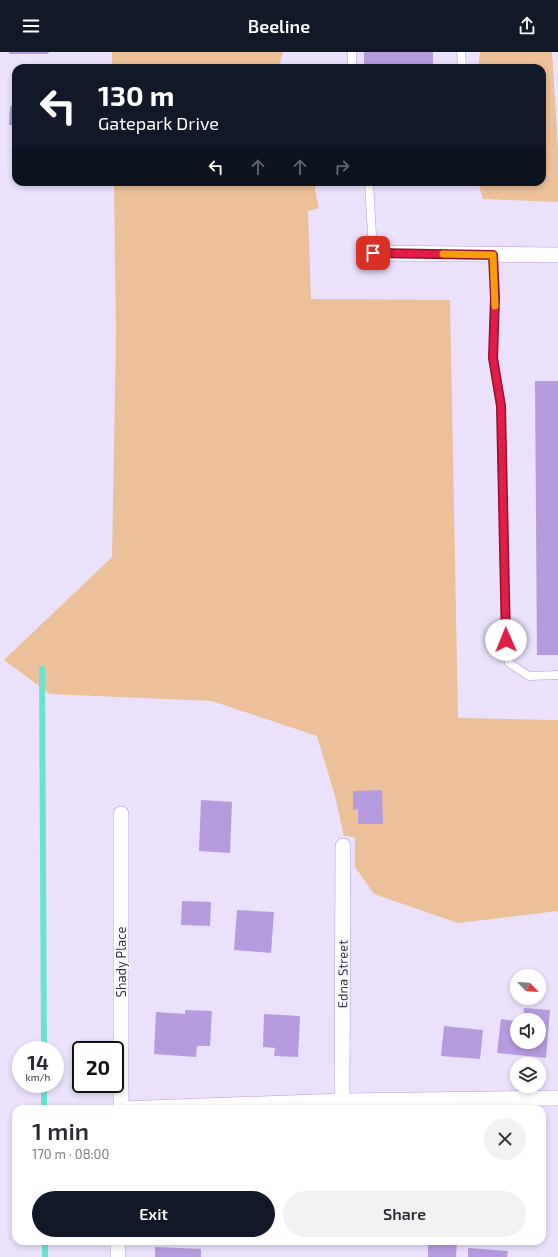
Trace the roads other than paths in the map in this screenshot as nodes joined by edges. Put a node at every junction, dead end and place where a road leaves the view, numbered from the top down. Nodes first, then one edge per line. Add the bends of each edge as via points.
1 (352, 52) edge
2 (461, 52) edge
3 (352, 64) edge
4 (462, 64) edge
5 (369, 186) edge
6 (373, 253) joint
7 (493, 255) junction
8 (558, 255) edge
9 (558, 676) edge
10 (121, 814) dead end
11 (343, 846) dead end
12 (558, 1098) edge
13 (342, 1101) junction
14 (121, 1105) edge
15 (232, 1105) edge
16 (118, 1245) edge
17 (118, 1257) edge

1 - 3 lane
2 - 4 lane
5 - 6 lane
6 - 7 street
7 - 8 street
7 - 9 lane via 493,358 501,406 506,640 509,663 529,676
10 - 14 street, Shady Place
11 - 13 street, Edna Street
12 - 13 street
13 - 15 street
16 - 17 street

